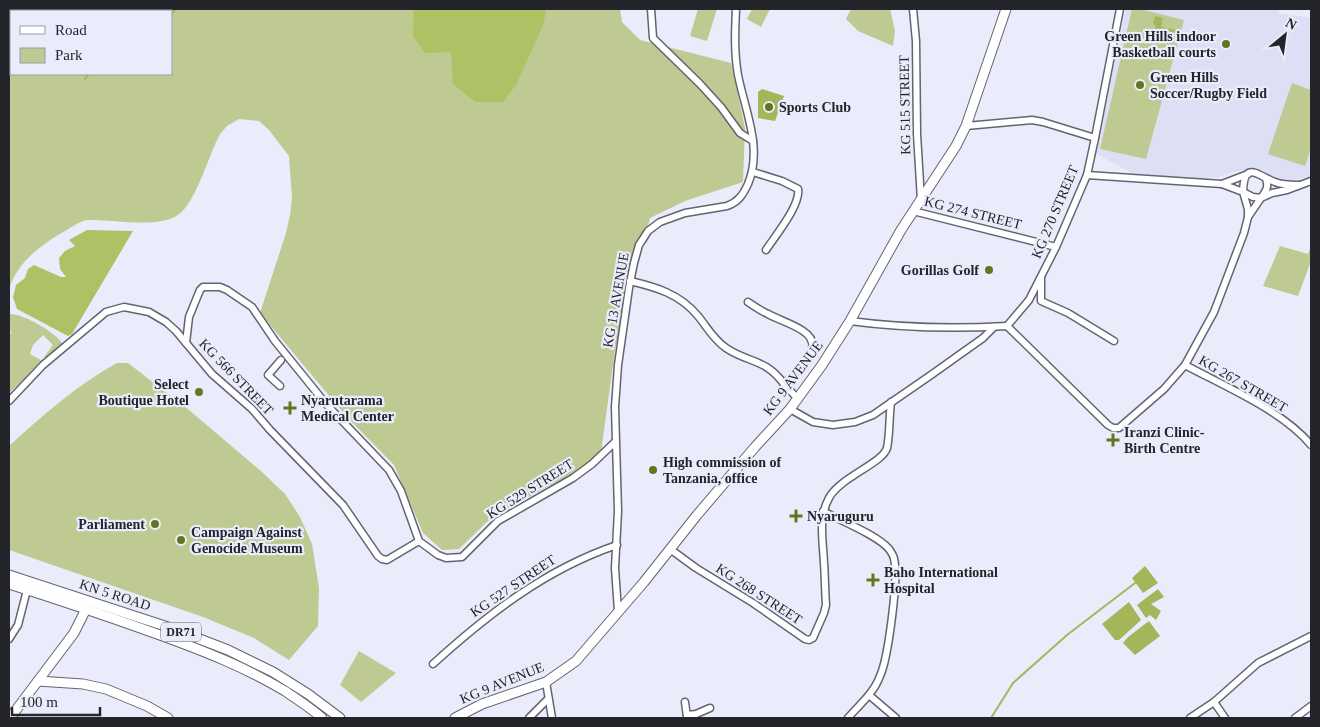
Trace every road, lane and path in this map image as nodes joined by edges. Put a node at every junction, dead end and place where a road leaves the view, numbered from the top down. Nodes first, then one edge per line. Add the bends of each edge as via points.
1 (651, 9) edge
2 (736, 9) edge
3 (913, 9) edge
4 (1006, 9) edge
5 (1120, 9) edge
6 (966, 126) junction
7 (1095, 138) junction
8 (753, 141) junction
9 (753, 172) junction
10 (1087, 174) junction
11 (1248, 174) junction
12 (1266, 179) junction
13 (1311, 181) edge
14 (1222, 184) junction
15 (1300, 185) junction
16 (1243, 192) junction
17 (1261, 198) junction
18 (921, 201) junction
19 (913, 211) junction
20 (1248, 217) junction
21 (1056, 247) junction
22 (766, 250) dead end
23 (1041, 277) junction
24 (630, 281) junction
25 (748, 302) dead end
26 (189, 317) junction
27 (850, 322) junction
28 (1007, 326) junction
29 (994, 327) junction
30 (176, 331) junction
31 (1114, 340) dead end
32 (186, 343) junction
33 (281, 360) dead end
34 (1185, 365) junction
35 (784, 384) junction
36 (280, 386) dead end
37 (798, 399) junction
38 (9, 401) edge
39 (891, 402) junction
40 (790, 409) junction
41 (615, 442) junction
42 (1311, 445) edge
43 (823, 512) junction
44 (418, 541) junction
45 (617, 545) junction
46 (670, 549) junction
47 (9, 575) edge
48 (9, 584) edge
49 (27, 590) junction
50 (86, 609) junction
51 (618, 611) junction
52 (1311, 636) edge
53 (9, 639) edge
54 (433, 664) dead end
55 (38, 681) junction
56 (546, 682) junction
57 (869, 695) junction
58 (548, 699) junction
59 (685, 702) dead end
60 (1214, 702) junction
61 (1311, 706) edge
62 (710, 708) dead end
63 (687, 717) edge
64 (10, 718) edge
65 (168, 718) edge
66 (322, 718) edge
67 (340, 718) edge
68 (455, 718) edge
69 (529, 718) edge
70 (552, 718) edge
71 (848, 718) edge
72 (896, 718) edge
73 (1190, 718) edge
74 (1225, 718) edge
75 (1295, 718) edge

1 - 8 street via 654,38 710,96 740,133
2 - 8 street, KG 13 AVENUE via 738,73
3 - 18 street, KG 515 STREET
4 - 6 main road, KG 9 AVENUE
5 - 7 street, KG 270 STREET
6 - 7 street via 1032,120
6 - 18 main road, KG 9 AVENUE
7 - 10 street, KG 270 STREET
8 - 9 street, KG 13 AVENUE
9 - 22 street via 798,189 798,199
9 - 24 street, KG 13 AVENUE via 738,201 672,216 648,231 639,245
10 - 14 street
10 - 21 street, KG 270 STREET
11 - 12 street via 1254,172
11 - 14 street
11 - 16 street via 1243,182
12 - 15 street
12 - 17 street via 1268,185
13 - 15 street
14 - 16 street
15 - 17 street
16 - 17 street
16 - 20 street
17 - 20 street
18 - 19 main road, KG 9 AVENUE
19 - 21 street, KG 274 STREET
19 - 27 main road, KG 9 AVENUE
20 - 34 street via 1214,312
21 - 23 street, KG 270 STREET
23 - 28 street, KG 270 STREET via 1029,300
23 - 31 street via 1041,301
24 - 35 street via 659,288 684,302 717,341 769,368
24 - 41 street, KG 13 AVENUE via 618,365
25 - 35 street via 802,330 812,343 809,358
26 - 30 street
26 - 32 street
26 - 44 street via 200,290 208,286 228,290 252,307 326,404 393,475
27 - 29 street via 963,329
27 - 37 main road, KG 9 AVENUE
28 - 29 street
28 - 34 street via 1113,428 1125,424
29 - 39 street
30 - 32 street, KG 566 STREET
30 - 38 street, KG 566 STREET via 146,311 124,307 112,310 87,326
32 - 44 street, KG 566 STREET via 212,374 252,408 343,505 378,556 387,560
33 - 36 street via 268,375
34 - 42 street, KG 267 STREET via 1272,412
35 - 37 street
37 - 40 main road, KG 9 AVENUE
39 - 40 street via 855,422 833,425 813,422
39 - 43 street, KG 268 STREET via 886,449 881,456 842,482 829,497
40 - 46 main road, KG 9 AVENUE
41 - 44 street, KG 529 STREET via 573,478 498,521 462,557 446,558
41 - 45 street, KG 13 AVENUE
43 - 46 street, KG 268 STREET via 826,605 816,633 809,640
43 - 57 street via 880,541 894,560 895,581 885,662
45 - 51 street, KG 13 AVENUE
45 - 54 street, KG 527 STREET via 536,583 474,627
46 - 51 main road, KG 9 AVENUE
47 - 67 main road, KN 5 ROAD / DR71 via 228,650 273,672
48 - 49 main road, KN 5 ROAD / DR71
49 - 50 main road, KN 5 ROAD / DR71
49 - 53 street via 18,625
50 - 55 main road via 74,633
50 - 66 main road, KN 5 ROAD / DR71 via 244,668
51 - 56 main road, KG 9 AVENUE via 576,661
52 - 60 street via 1258,663
55 - 64 main road
55 - 65 main road via 106,689
56 - 58 street
56 - 68 main road, KG 9 AVENUE via 482,704
57 - 71 street
57 - 72 street
58 - 69 street
58 - 70 street
59 - 63 street
60 - 73 street
60 - 74 street
61 - 75 street
62 - 63 street

